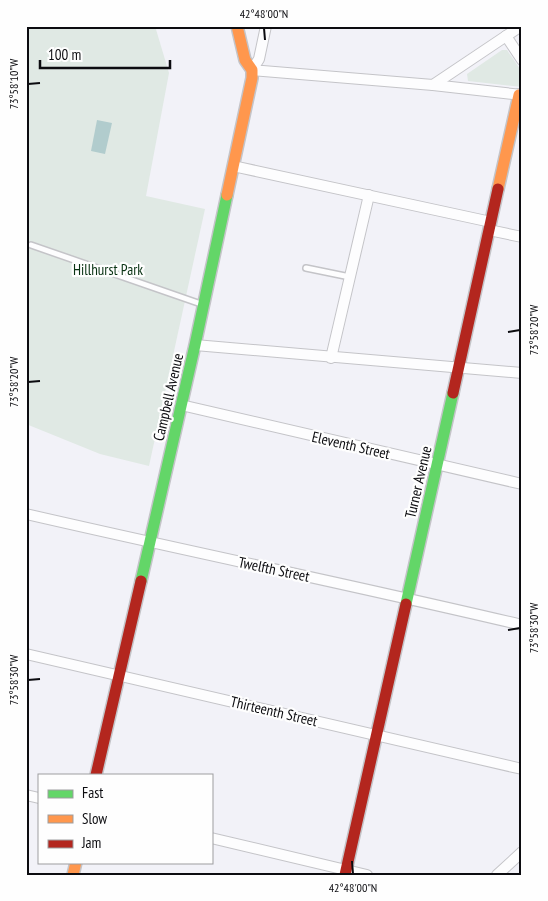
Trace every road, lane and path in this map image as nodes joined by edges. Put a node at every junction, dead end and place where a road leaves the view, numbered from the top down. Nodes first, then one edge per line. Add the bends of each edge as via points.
1 (237, 26) edge
2 (266, 26) edge
3 (521, 26) edge
4 (506, 36) junction
5 (522, 60) edge
6 (252, 70) junction
7 (433, 85) junction
8 (520, 95) edge
9 (233, 166) junction
10 (369, 195) junction
11 (490, 226) junction
12 (522, 237) edge
13 (31, 245) dead end
14 (306, 268) dead end
15 (350, 277) junction
16 (204, 305) junction
17 (195, 345) junction
18 (331, 358) junction
19 (458, 367) junction
20 (522, 373) edge
21 (181, 405) junction
22 (437, 465) junction
23 (522, 484) edge
24 (26, 514) edge
25 (150, 543) junction
26 (407, 598) junction
27 (522, 625) edge
28 (26, 654) edge
29 (120, 675) junction
30 (377, 736) junction
31 (522, 770) edge
32 (96, 774) edge
33 (212, 838) edge
34 (522, 852) edge
35 (345, 872) edge
36 (367, 875) edge
37 (497, 875) edge

1 - 6 street via 244,60
2 - 6 street via 259,59
3 - 4 street
4 - 5 street
4 - 7 street
6 - 7 street
6 - 9 street, Campbell Avenue
7 - 8 street
8 - 11 street, Turner Avenue
9 - 10 street
9 - 16 street, Campbell Avenue
10 - 11 street
10 - 15 street
11 - 12 street
11 - 19 street, Turner Avenue
13 - 16 lane
14 - 15 lane
15 - 18 street
16 - 17 street, Campbell Avenue
17 - 18 street
17 - 21 street, Campbell Avenue
18 - 19 street
19 - 20 street
19 - 22 street, Turner Avenue
21 - 22 street, Eleventh Street
21 - 25 street, Campbell Avenue
22 - 23 street, Eleventh Street
22 - 26 street, Turner Avenue
24 - 25 street, Twelfth Street
25 - 26 street, Twelfth Street
25 - 29 street, Campbell Avenue
26 - 27 street, Twelfth Street
26 - 30 street, Turner Avenue
28 - 29 street, Thirteenth Street
29 - 30 street, Thirteenth Street
29 - 32 street, Campbell Avenue
30 - 31 street, Thirteenth Street
30 - 35 street, Turner Avenue
33 - 35 street
34 - 37 street
35 - 36 street

